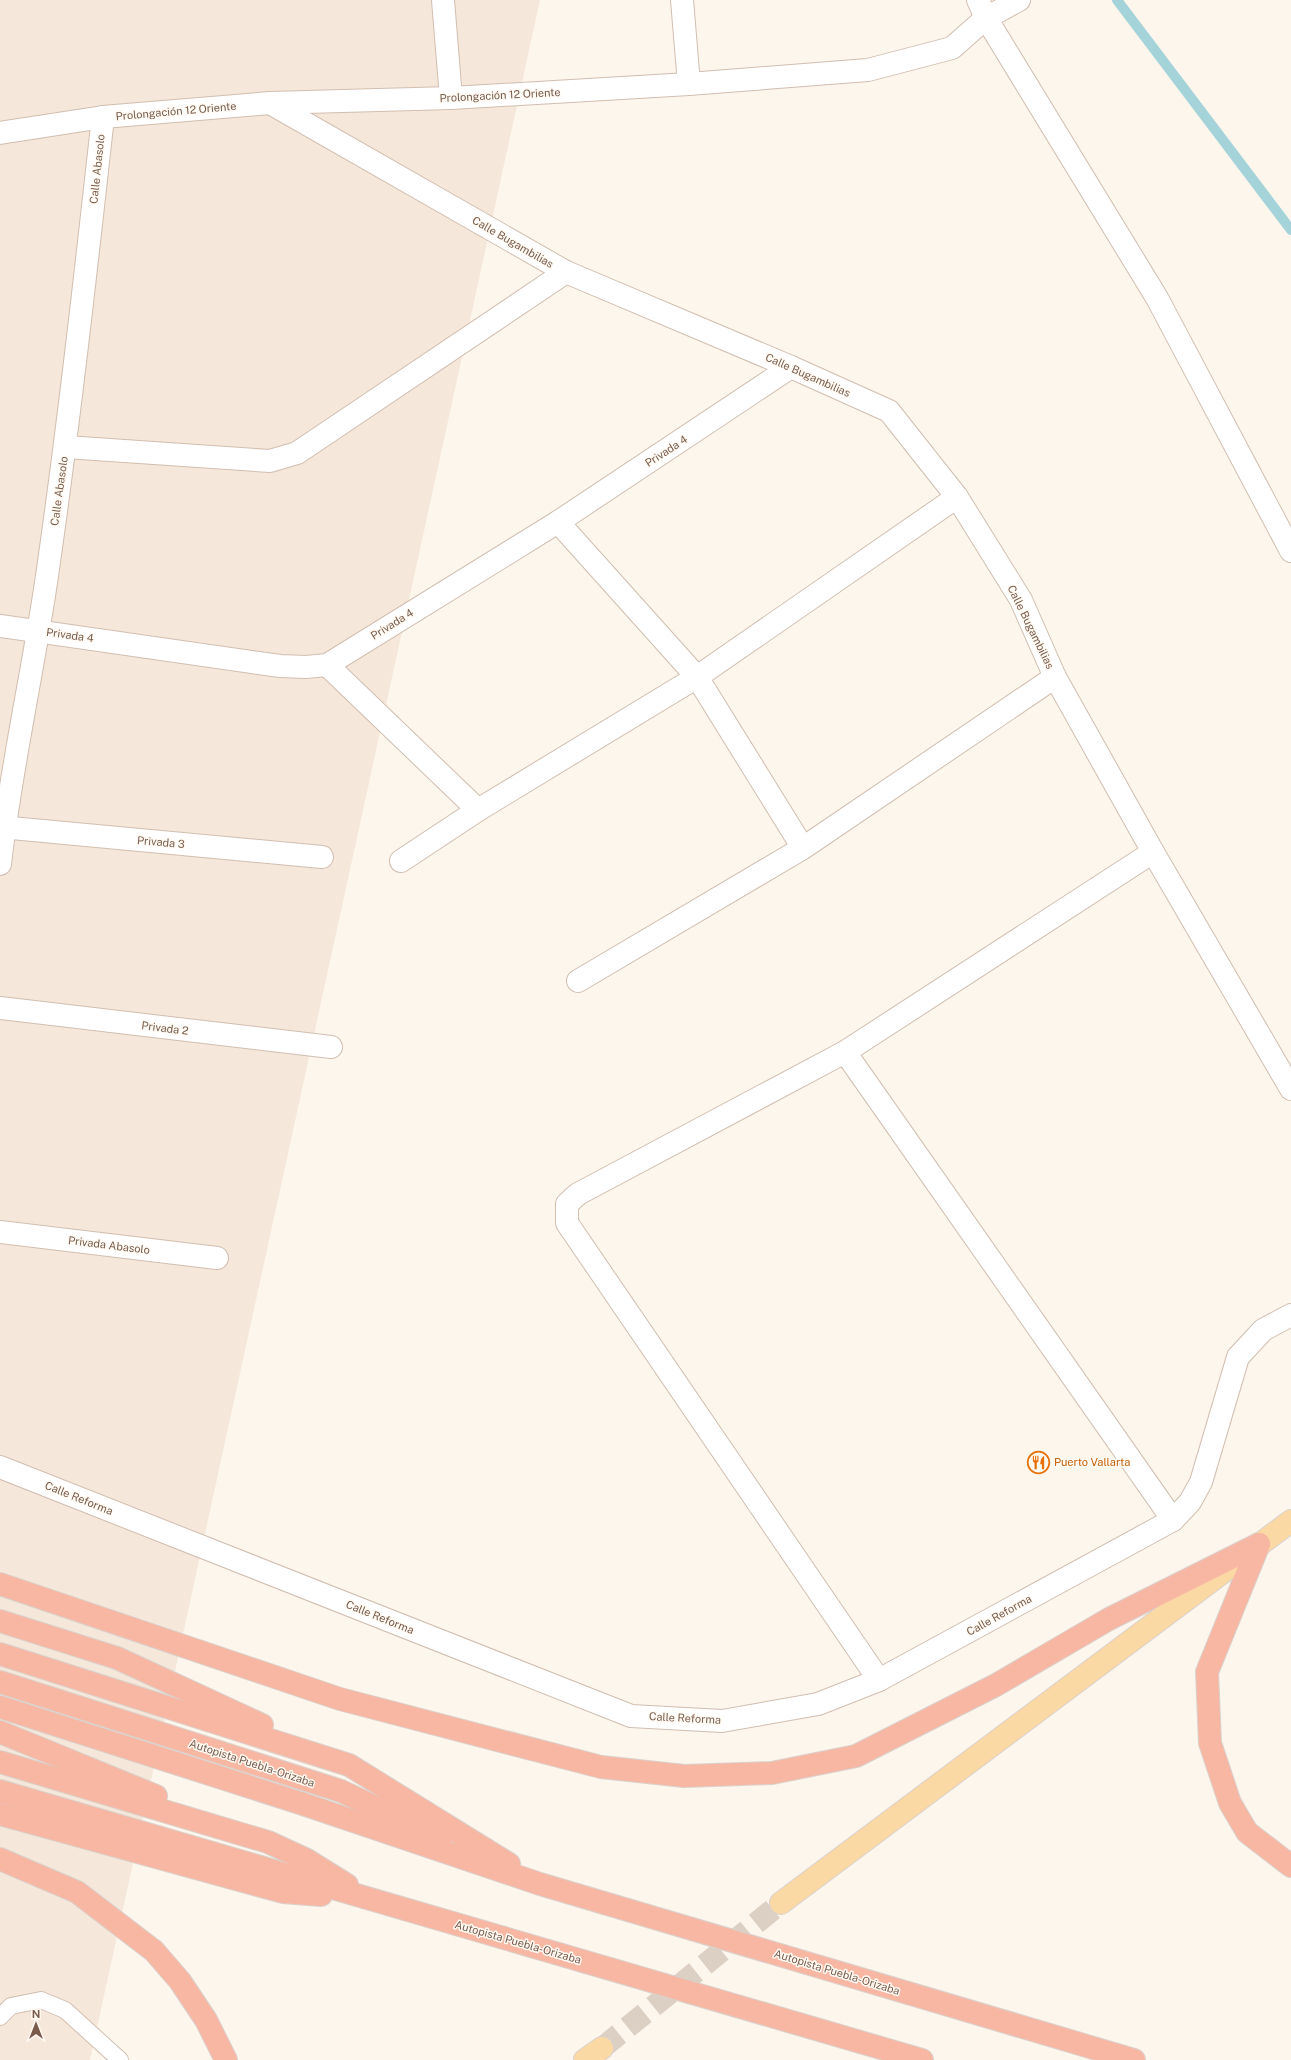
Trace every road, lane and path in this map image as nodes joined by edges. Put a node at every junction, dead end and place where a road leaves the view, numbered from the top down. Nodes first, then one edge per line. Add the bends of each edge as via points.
1 (443, 0) edge
2 (682, 0) edge
3 (1019, 0) edge
4 (982, 9) edge
5 (689, 84) junction
6 (451, 98) junction
7 (270, 103) junction
8 (103, 116) junction
9 (0, 133) edge
10 (566, 272) junction
11 (791, 366) junction
12 (66, 447) junction
13 (957, 497) junction
14 (558, 522) junction
15 (1291, 551) edge
16 (0, 626) edge
17 (39, 631) junction
18 (327, 665) junction
19 (697, 677) junction
20 (1055, 677) junction
21 (478, 810) junction
22 (2, 827) edge
23 (803, 848) junction
24 (1153, 852) junction
25 (322, 857) dead end
26 (401, 861) dead end
27 (0, 864) edge
28 (578, 981) dead end
29 (0, 1008) edge
30 (331, 1047) dead end
31 (844, 1052) junction
32 (1291, 1089) edge
33 (0, 1232) edge
34 (218, 1258) dead end
35 (1291, 1315) edge
36 (0, 1467) edge
37 (1173, 1520) junction
38 (1291, 1521) edge
39 (1259, 1544) junction
40 (0, 1584) edge
41 (0, 1621) edge
42 (0, 1654) edge
43 (879, 1680) junction
44 (0, 1682) edge
45 (0, 1708) edge
46 (0, 1732) edge
47 (0, 1762) edge
48 (349, 1765) junction
49 (0, 1791) edge
50 (0, 1814) edge
51 (268, 1842) junction
52 (0, 1859) edge
53 (1291, 1866) edge
54 (540, 1884) junction
55 (366, 1898) junction
56 (781, 1903) tunnel mouth
57 (0, 2017) edge
58 (120, 2060) edge
59 (226, 2060) edge
60 (922, 2060) edge
61 (1134, 2060) edge

1 - 6 street
2 - 5 street
3 - 4 street, Prolongación 12 Oriente
4 - 5 street, Prolongación 12 Oriente via 952,48 868,70
4 - 15 street via 1157,298
5 - 6 street, Prolongación 12 Oriente
6 - 7 street, Prolongación 12 Oriente
7 - 8 street, Prolongación 12 Oriente
7 - 10 street, Calle Bugambilias
8 - 9 street, Prolongación 12 Oriente
8 - 12 street, Calle Abasolo
10 - 11 street, Calle Bugambilias
10 - 12 street via 297,452 270,461
11 - 13 street, Calle Bugambilias via 889,411
11 - 14 street, Privada 4
12 - 17 street, Calle Abasolo
13 - 19 street
13 - 20 street, Calle Bugambilias via 1021,600
14 - 18 street, Privada 4
14 - 19 street
16 - 17 street, Privada 4
17 - 18 street, Privada 4 via 280,666
17 - 22 street, Calle Abasolo
18 - 21 street
19 - 21 street
19 - 23 street
20 - 23 street
20 - 24 street, Calle Bugambilias
21 - 26 street
22 - 25 street, Privada 3
22 - 27 street, Calle Abasolo
23 - 28 street
24 - 31 street
24 - 32 street, Calle Bugambilias
29 - 30 street, Privada 2
31 - 37 street
31 - 43 street via 578,1194 567,1204 567,1223
33 - 34 street, Privada Abasolo
35 - 37 street, Calle Reforma via 1263,1330 1238,1357 1201,1482 1190,1502
36 - 43 street, Calle Reforma via 631,1716 722,1721 818,1704
37 - 43 street, Calle Reforma
38 - 39 main road
39 - 40 highway via 1109,1619 996,1685 856,1756 772,1773 684,1776 601,1767 340,1699
39 - 53 highway via 1207,1672 1210,1743 1230,1803 1247,1832
39 - 56 main road
41 - 48 highway, Autopista Puebla-Orizaba via 117,1658
42 - 48 highway, Autopista Puebla-Orizaba
44 - 54 highway, Autopista Puebla-Orizaba via 341,1791
45 - 54 highway, Autopista Puebla-Orizaba via 300,1803
46 - 51 highway, Autopista Puebla-Orizaba
47 - 51 highway, Autopista Puebla-Orizaba
48 - 54 highway, Autopista Puebla-Orizaba
49 - 55 highway, Autopista Puebla-Orizaba
50 - 55 highway, Autopista Puebla-Orizaba via 284,1892
51 - 55 highway, Autopista Puebla-Orizaba via 308,1860
52 - 59 highway via 77,1892 154,1951 180,1981 206,2020
54 - 61 highway, Autopista Puebla-Orizaba
55 - 60 highway, Autopista Puebla-Orizaba
57 - 58 lane via 11,2006 41,2000 65,2010

